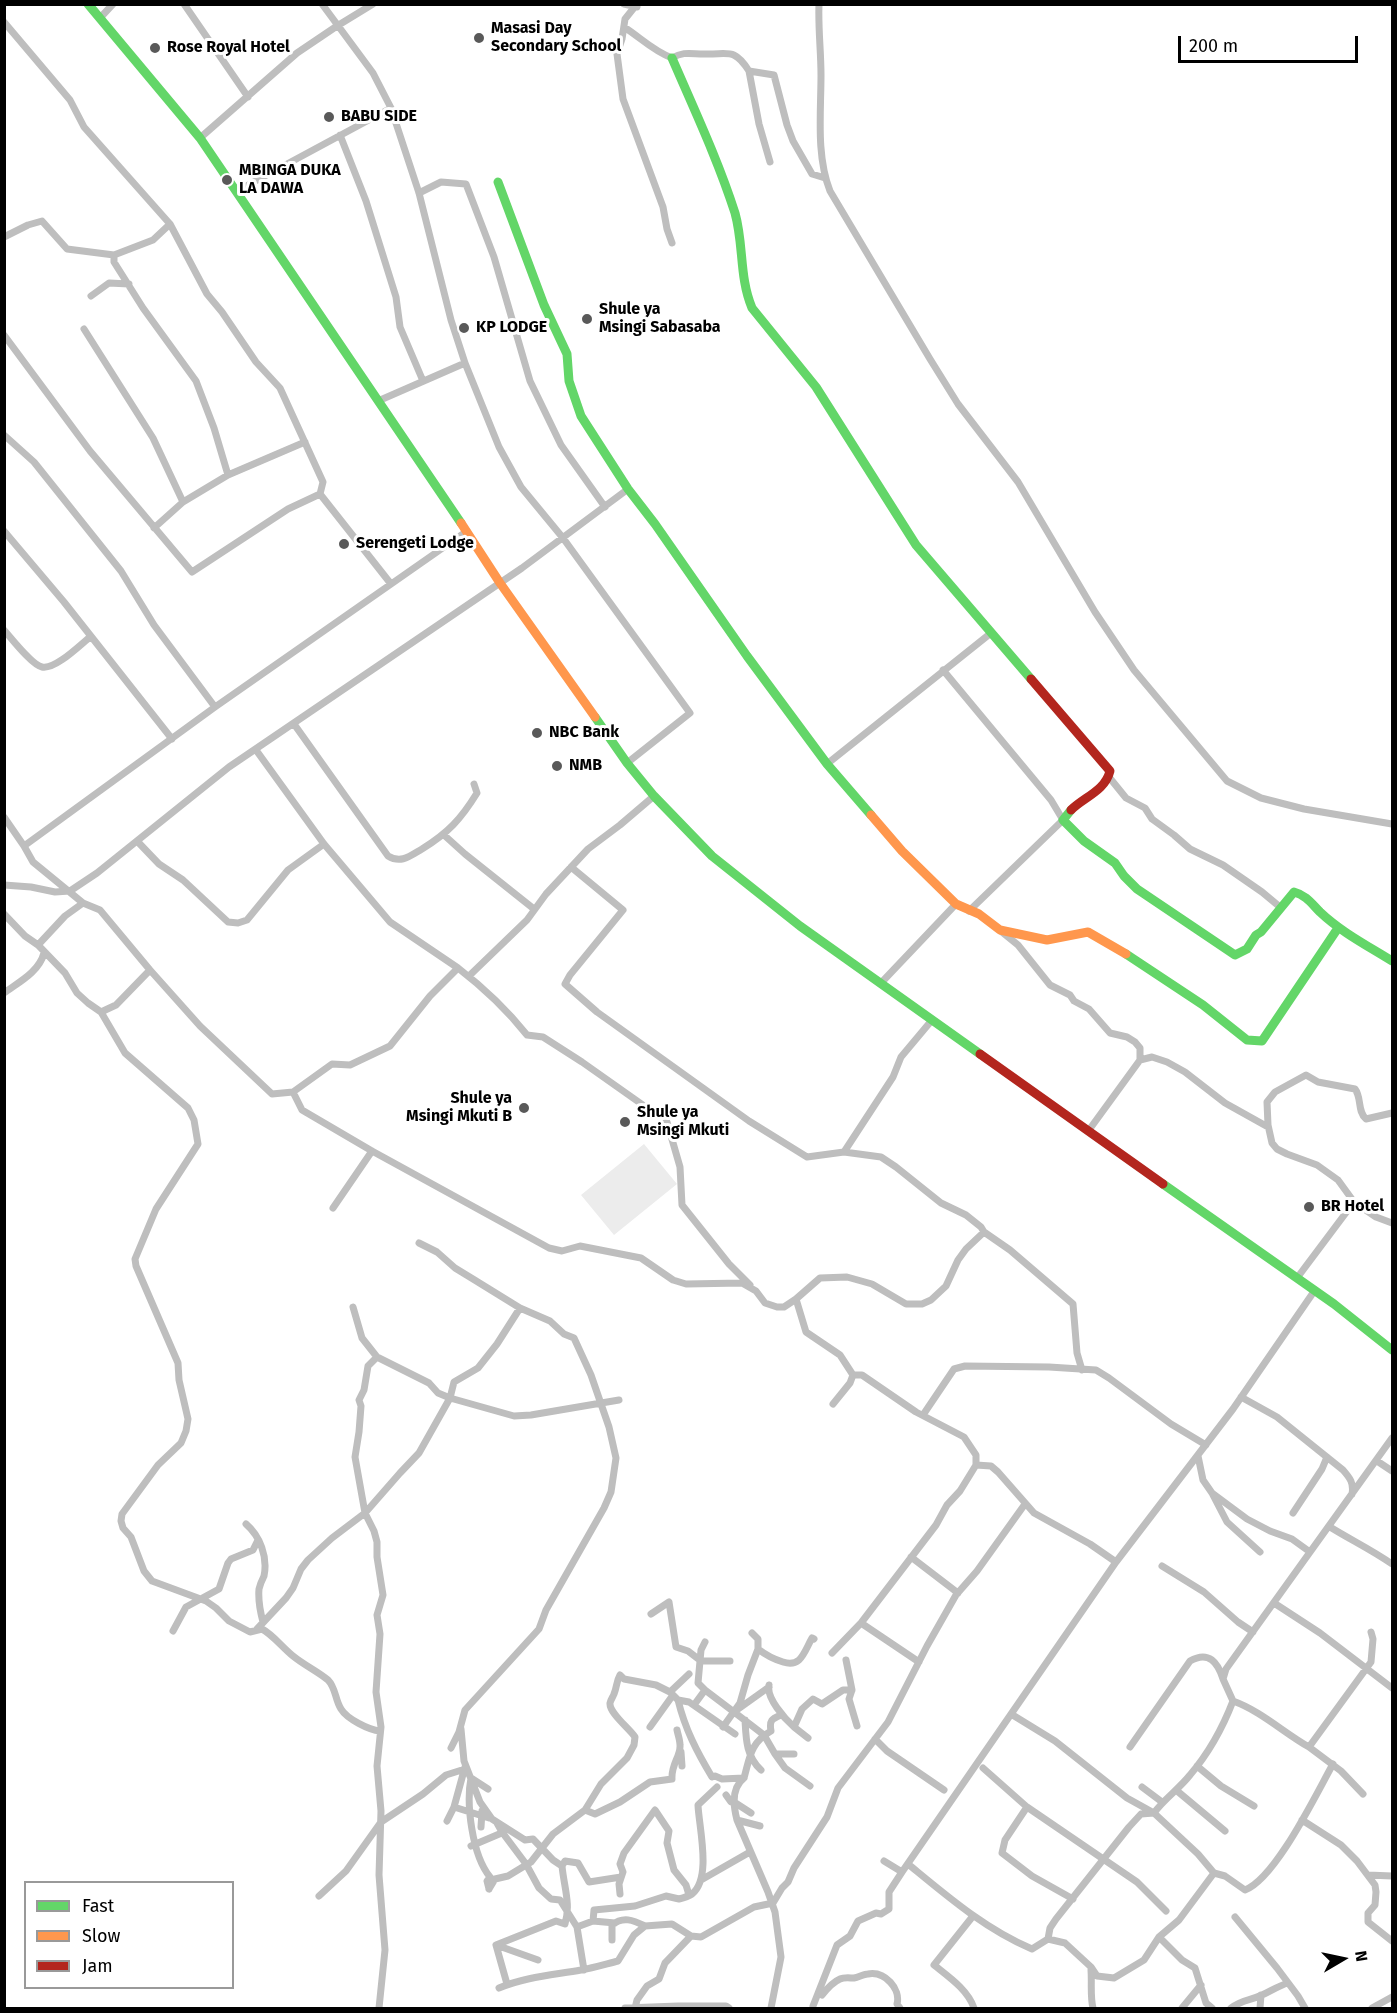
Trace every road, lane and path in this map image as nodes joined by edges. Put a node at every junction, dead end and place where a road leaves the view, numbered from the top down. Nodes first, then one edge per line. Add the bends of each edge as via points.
1 (88, 4) edge
2 (113, 4) edge
3 (184, 4) edge
4 (322, 4) edge
5 (373, 4) edge
6 (624, 4) edge
7 (819, 4) edge
8 (637, 6) edge
9 (100, 18) junction
10 (4, 22) edge
11 (337, 26) junction
12 (624, 27) junction
13 (672, 58) junction
14 (749, 71) junction
15 (248, 97) junction
16 (391, 108) junction
17 (340, 135) junction
18 (200, 138) junction
19 (770, 162) dead end
20 (825, 178) junction
21 (498, 182) dead end
22 (237, 191) junction
23 (419, 193) junction
24 (170, 224) junction
25 (4, 237) edge
26 (672, 243) dead end
27 (114, 255) junction
28 (129, 284) junction
29 (91, 296) dead end
30 (84, 329) dead end
31 (4, 335) edge
32 (465, 363) junction
33 (423, 381) junction
34 (378, 401) junction
35 (4, 435) edge
36 (305, 442) junction
37 (228, 475) junction
38 (628, 489) junction
39 (320, 494) junction
40 (183, 502) junction
41 (605, 507) junction
42 (154, 528) junction
43 (4, 531) edge
44 (467, 531) junction
45 (563, 538) junction
46 (500, 583) junction
47 (391, 584) junction
48 (4, 630) edge
49 (991, 633) junction
50 (90, 637) junction
51 (943, 670) junction
52 (215, 706) junction
53 (294, 724) junction
54 (172, 739) junction
55 (256, 750) junction
56 (627, 763) junction
57 (827, 764) junction
58 (1109, 777) junction
59 (474, 783) dead end
60 (654, 796) junction
61 (4, 817) edge
62 (1064, 820) junction
63 (1392, 824) edge
64 (444, 835) junction
65 (137, 841) junction
66 (324, 844) junction
67 (24, 846) junction
68 (572, 867) junction
69 (4, 885) edge
70 (70, 891) junction
71 (83, 903) junction
72 (956, 904) junction
73 (1280, 907) junction
74 (534, 909) junction
75 (969, 911) junction
76 (4, 914) edge
77 (1338, 928) junction
78 (1000, 930) junction
79 (38, 945) junction
80 (44, 953) junction
81 (1392, 961) edge
82 (458, 968) junction
83 (150, 970) junction
84 (469, 976) junction
85 (881, 983) junction
86 (4, 993) edge
87 (101, 1012) junction
88 (932, 1020) junction
89 (1140, 1060) junction
90 (293, 1092) junction
91 (1392, 1113) edge
92 (1268, 1128) junction
93 (1089, 1130) junction
94 (372, 1151) junction
95 (844, 1152) junction
96 (1354, 1202) junction
97 (333, 1208) dead end
98 (1392, 1223) edge
99 (984, 1232) junction
100 (419, 1243) dead end
101 (1297, 1278) junction
102 (1315, 1290) junction
103 (756, 1291) junction
104 (796, 1299) junction
105 (353, 1307) dead end
106 (520, 1308) junction
107 (1392, 1350) edge
108 (377, 1357) junction
109 (1082, 1370) junction
110 (853, 1375) junction
111 (1241, 1397) junction
112 (450, 1398) junction
113 (619, 1400) dead end
114 (601, 1402) junction
115 (833, 1404) dead end
116 (923, 1416) junction
117 (1392, 1438) edge
118 (1206, 1445) junction
119 (1198, 1455) junction
120 (1327, 1457) junction
121 (1377, 1461) junction
122 (976, 1465) junction
123 (1392, 1471) edge
124 (1212, 1493) junction
125 (1352, 1496) junction
126 (1025, 1504) junction
127 (364, 1513) junction
128 (1293, 1513) dead end
129 (246, 1524) dead end
130 (1330, 1527) junction
131 (258, 1540) junction
132 (1260, 1551) dead end
133 (1310, 1552) junction
134 (911, 1557) junction
135 (1116, 1562) junction
136 (1392, 1564) edge
137 (1162, 1566) dead end
138 (958, 1593) junction
139 (200, 1599) junction
140 (1274, 1603) junction
141 (651, 1614) dead end
142 (263, 1622) junction
143 (861, 1623) junction
144 (256, 1629) junction
145 (174, 1631) dead end
146 (1253, 1632) junction
147 (1371, 1632) dead end
148 (753, 1633) dead end
149 (814, 1638) dead end
150 (705, 1642) dead end
151 (758, 1649) junction
152 (832, 1653) dead end
153 (701, 1660) junction
154 (846, 1660) dead end
155 (730, 1661) dead end
156 (918, 1662) junction
157 (1366, 1668) junction
158 (689, 1674) dead end
159 (1392, 1677) edge
160 (1223, 1679) junction
161 (1390, 1686) edge
162 (705, 1690) junction
163 (852, 1690) junction
164 (674, 1696) junction
165 (1233, 1701) junction
166 (694, 1705) junction
167 (734, 1712) junction
168 (1011, 1714) junction
169 (781, 1715) junction
170 (745, 1720) junction
171 (460, 1726) junction
172 (857, 1726) dead end
173 (650, 1727) dead end
174 (723, 1727) junction
175 (794, 1727) junction
176 (677, 1730) dead end
177 (380, 1731) junction
178 (735, 1734) dead end
179 (764, 1735) junction
180 (808, 1738) dead end
181 (875, 1739) junction
182 (680, 1746) junction
183 (1130, 1747) dead end
184 (1309, 1747) junction
185 (451, 1748) dead end
186 (750, 1751) junction
187 (775, 1754) junction
188 (795, 1754) dead end
189 (1332, 1764) junction
190 (464, 1765) junction
191 (682, 1766) dead end
192 (1197, 1766) junction
193 (983, 1768) dead end
194 (761, 1770) dead end
195 (471, 1778) junction
196 (744, 1778) junction
197 (810, 1786) dead end
198 (717, 1787) dead end
199 (1142, 1787) dead end
200 (488, 1789) dead end
201 (944, 1790) dead end
202 (1176, 1790) junction
203 (1363, 1794) dead end
204 (726, 1795) dead end
205 (734, 1802) junction
206 (1162, 1802) junction
207 (483, 1806) junction
208 (1254, 1806) dead end
209 (454, 1807) junction
210 (1027, 1807) junction
211 (585, 1810) junction
212 (470, 1812) junction
213 (751, 1813) dead end
214 (1154, 1813) junction
215 (481, 1815) junction
216 (737, 1820) junction
217 (1302, 1820) junction
218 (447, 1821) dead end
219 (494, 1821) junction
220 (381, 1822) junction
221 (760, 1826) dead end
222 (481, 1827) dead end
223 (505, 1831) junction
224 (1225, 1831) dead end
225 (473, 1845) junction
226 (542, 1846) junction
227 (750, 1852) junction
228 (1104, 1860) junction
229 (884, 1861) dead end
230 (526, 1864) junction
231 (908, 1864) junction
232 (562, 1866) junction
233 (902, 1872) junction
234 (1214, 1873) junction
235 (1368, 1875) junction
236 (1381, 1876) junction
237 (1392, 1876) edge
238 (621, 1877) junction
239 (701, 1880) junction
240 (1375, 1885) junction
241 (620, 1894) dead end
242 (689, 1895) junction
243 (319, 1896) dead end
244 (1073, 1899) junction
245 (773, 1903) junction
246 (1166, 1911) dead end
247 (568, 1913) junction
248 (973, 1916) junction
249 (1235, 1917) dead end
250 (593, 1920) junction
251 (615, 1923) junction
252 (645, 1926) junction
253 (577, 1927) junction
254 (692, 1936) junction
255 (1159, 1937) junction
256 (1048, 1939) junction
257 (612, 1940) dead end
258 (1392, 1941) edge
259 (496, 1945) junction
260 (538, 1960) dead end
261 (1091, 1967) junction
262 (584, 1970) junction
263 (1288, 1983) junction
264 (507, 1984) junction
265 (1201, 1985) junction
266 (499, 1988) dead end
267 (1261, 1995) junction
268 (1392, 1997) edge
269 (1381, 2006) edge
270 (809, 2007) edge
271 (379, 2008) edge
272 (625, 2008) edge
273 (635, 2008) edge
274 (729, 2008) edge
275 (771, 2008) edge
276 (900, 2008) edge
277 (974, 2008) edge
278 (1093, 2008) edge
279 (1182, 2008) edge
280 (1212, 2008) edge
281 (1231, 2008) edge
282 (1260, 2008) edge
283 (1305, 2008) edge
284 (1372, 2008) edge

1 - 9 main road
2 - 9 street
3 - 15 street
4 - 11 street
5 - 11 street
6 - 8 street
7 - 20 street
8 - 12 street via 625,19
9 - 18 main road
10 - 24 street via 70,100 84,127
11 - 15 street via 297,53
11 - 16 street via 374,73
12 - 13 street
12 - 26 street via 617,54 623,99 663,207
13 - 14 street via 682,52 731,53
13 - 49 main road via 735,214 742,245 742,274 752,308 816,387 916,545
14 - 19 street
14 - 20 street via 774,75 792,141 812,174
15 - 18 street
16 - 17 street
16 - 23 street
17 - 22 street
17 - 33 street via 366,201 396,297 400,327
18 - 22 main road
20 - 63 street via 930,359 958,404 1018,482 1101,622 1134,670 1227,781 1261,798 1304,810
21 - 38 main road via 567,354 568,381 581,416
22 - 34 main road
23 - 32 street
23 - 41 street via 441,182 466,183 494,257 531,381 561,445
24 - 27 street via 153,240
24 - 36 street via 207,294 256,362 280,388
25 - 27 street via 42,221 67,249
27 - 28 street via 114,262
28 - 29 street via 109,283
28 - 37 street via 196,381
30 - 40 street via 153,438
31 - 42 street via 90,451
32 - 33 street
32 - 45 street via 499,447 521,488
33 - 34 street
34 - 44 main road
35 - 52 street via 34,462 121,571 154,624
36 - 37 street
36 - 39 street via 323,482
37 - 40 street
38 - 41 street
38 - 57 main road
39 - 42 street via 288,509 192,572
39 - 47 street
40 - 42 street
41 - 45 street
43 - 50 street
44 - 46 main road
44 - 47 street
45 - 46 street
45 - 56 street via 690,712
46 - 53 street
46 - 56 main road
47 - 52 street
48 - 50 street via 36,664 45,668
49 - 51 street
49 - 58 main road via 1102,761 1110,771
50 - 54 street
51 - 57 street
51 - 62 street via 1052,800
52 - 54 street
53 - 55 street
53 - 64 street via 388,856 403,860
54 - 67 street
55 - 65 street
55 - 66 street
56 - 60 main road
57 - 72 main road via 902,851
58 - 62 main road via 1067,812
58 - 73 street via 1126,798 1145,808 1152,819 1190,849 1223,865
59 - 64 street via 477,793
60 - 68 street via 588,849
60 - 85 main road via 712,856 800,926
61 - 67 street
62 - 73 main road via 1084,841 1115,863 1137,889 1235,955 1247,949
62 - 75 street
64 - 74 street
65 - 66 street via 228,922 238,923 247,920 288,870
65 - 70 street
66 - 82 street via 390,922
67 - 70 street via 33,862
68 - 74 street
68 - 95 street via 623,910 565,984 597,1012 749,1121 807,1157
69 - 70 street
70 - 71 street
71 - 79 street
71 - 83 street via 100,910
72 - 75 main road
72 - 85 street
73 - 77 main road via 1294,892 1300,892
74 - 84 street
75 - 78 main road
76 - 79 street
77 - 78 main road via 1262,1041 1247,1040 1194,999 1088,932 1047,940
77 - 81 main road
78 - 89 street via 1018,945 1050,985 1089,1009 1110,1033 1135,1042 1140,1048
79 - 80 street
80 - 86 street via 42,961 27,976
80 - 87 street via 65,973 77,993
82 - 84 street
82 - 90 street via 390,1046 350,1065 332,1064
83 - 87 street via 116,1005
83 - 90 street via 200,1026 272,1094
84 - 103 street via 527,1035 543,1037 667,1122 680,1167 682,1205
85 - 88 main road
87 - 139 street via 125,1053 188,1108 194,1120 198,1144 156,1209 135,1259 176,1357 188,1419 181,1443 158,1465 122,1514 121,1521 152,1581
88 - 93 main road
88 - 95 street via 901,1057 893,1077
89 - 92 street via 1152,1057 1167,1062
89 - 93 street
90 - 94 street via 302,1110
91 - 92 street via 1366,1119 1355,1089 1318,1082 1306,1075 1275,1092 1267,1102
92 - 96 street via 1277,1149 1317,1165 1338,1180
93 - 101 main road
94 - 97 street
94 - 103 street via 549,1248 562,1251 580,1246 641,1258 673,1280 686,1284 742,1283
95 - 99 street via 881,1157 941,1203 966,1215
96 - 98 street
96 - 101 street
99 - 104 street via 958,1260 946,1286 922,1304 906,1304 872,1284 847,1277 820,1278
99 - 109 street via 1073,1304
100 - 106 street
101 - 102 main road
102 - 107 main road
102 - 111 street
103 - 104 street via 765,1303 777,1307
104 - 110 street via 806,1332 840,1355
105 - 108 street via 362,1338
106 - 112 street via 478,1368 454,1382
106 - 114 street via 550,1321 574,1338
108 - 112 street
108 - 127 street via 368,1366 359,1400 355,1457
109 - 116 street via 975,1366 954,1369
109 - 118 street via 1096,1370
110 - 115 street
110 - 116 street via 862,1375
111 - 118 street
111 - 120 street via 1277,1417
112 - 114 street via 514,1416
112 - 127 street via 419,1453
113 - 114 street
114 - 171 street via 616,1458 611,1492 539,1629 465,1710
116 - 122 street via 964,1437 976,1455
117 - 121 street
118 - 119 street
119 - 124 street via 1203,1480
119 - 135 street
120 - 125 street via 1350,1477
120 - 128 street
121 - 123 street
121 - 125 street
122 - 126 street via 991,1466
122 - 134 street
124 - 132 street via 1227,1522
124 - 133 street via 1246,1520 1292,1539
125 - 130 street
126 - 135 street
126 - 138 street
127 - 142 street via 308,1560 286,1598
127 - 177 street via 377,1542 383,1587 377,1615
129 - 131 street
130 - 133 street
130 - 136 street
131 - 139 street via 253,1550 231,1559 219,1589
131 - 142 street via 265,1562 259,1588
133 - 140 street
134 - 138 street
134 - 143 street
135 - 168 street
137 - 146 street via 1204,1592
138 - 156 street
139 - 144 street via 229,1621 250,1632
139 - 145 street via 186,1607
140 - 146 street
140 - 157 street
141 - 153 street via 669,1602 676,1647
142 - 144 street
143 - 152 street
143 - 156 street
144 - 177 street via 268,1632 281,1647 329,1681 344,1713 367,1728
146 - 160 street
147 - 157 street via 1371,1662
148 - 151 street
149 - 151 street via 799,1662 791,1665 771,1660
150 - 153 street
151 - 167 street
153 - 155 street
153 - 162 street via 698,1683
154 - 163 street
156 - 181 street via 896,1710
157 - 161 street
157 - 184 street
158 - 164 street
159 - 161 street
160 - 165 street
160 - 183 street via 1219,1665 1210,1659 1190,1661
162 - 166 street
162 - 167 street
163 - 172 street via 849,1699
163 - 175 street via 843,1690 822,1704 813,1700 802,1709
164 - 166 street
164 - 173 street
164 - 196 street via 693,1746 712,1777
164 - 211 street via 656,1685 620,1675 610,1703 612,1711 635,1737 634,1745
165 - 184 street
165 - 192 street via 1227,1719
166 - 174 street
167 - 169 street via 769,1686
167 - 170 street
167 - 174 street
168 - 214 street via 1055,1741 1127,1798
168 - 231 street
169 - 175 street
169 - 179 street via 772,1719 771,1731
170 - 179 street
170 - 186 street via 745,1744
171 - 185 street
171 - 190 street
174 - 178 street
175 - 180 street
176 - 182 street
177 - 220 street via 377,1766
179 - 186 street
179 - 187 street
181 - 201 street
181 - 245 street via 838,1788 827,1817
182 - 191 street
182 - 211 street via 672,1779 650,1782 595,1814
184 - 189 street
186 - 194 street
186 - 196 street
187 - 188 street
187 - 197 street
189 - 203 street
189 - 217 street
190 - 195 street
190 - 209 street
190 - 220 street
192 - 202 street
192 - 208 street
193 - 210 street
195 - 200 street
195 - 207 street
195 - 212 street
196 - 205 street via 738,1782
198 - 239 street via 699,1805 704,1868
199 - 206 street
202 - 206 street
202 - 224 street
204 - 205 street
205 - 213 street
205 - 216 street
206 - 214 street
207 - 215 street
207 - 219 street
209 - 212 street
209 - 218 street
210 - 228 street
210 - 244 street via 1005,1840 1002,1853
211 - 226 street
212 - 215 street
212 - 225 street
214 - 228 street via 1141,1814
214 - 234 street
215 - 219 street
215 - 222 street
216 - 221 street
216 - 227 street
217 - 234 street via 1276,1860 1251,1887 1245,1890
217 - 235 street via 1341,1845
219 - 223 street
220 - 243 street via 346,1871
220 - 271 street via 379,1875 385,1961
223 - 225 street
223 - 226 street via 525,1840 533,1839
223 - 230 street
225 - 230 street via 490,1877 489,1889 495,1879
226 - 230 street
226 - 232 street
227 - 239 street
227 - 245 street
228 - 244 street
228 - 246 street via 1137,1882
229 - 233 street
230 - 247 street via 539,1888 551,1899 560,1900
231 - 233 street
231 - 248 street
232 - 238 street via 565,1861 578,1863 589,1882
232 - 247 street
233 - 270 street via 890,1892 889,1909 858,1921 850,1936 837,1945
234 - 255 street via 1179,1920
235 - 236 street
235 - 240 street
236 - 237 street
236 - 240 street
238 - 241 street
238 - 242 street via 624,1853 655,1810 669,1831 667,1843 674,1870
239 - 242 street
240 - 258 street via 1375,1905 1368,1913 1368,1922
242 - 250 street via 594,1910
244 - 256 street via 1050,1928
245 - 254 street via 754,1908 702,1937
245 - 275 street via 781,1957
247 - 253 street
247 - 259 street via 565,1924 556,1921
248 - 256 street via 1032,1949
248 - 277 street via 934,1965 954,1981
249 - 263 street
250 - 251 street
250 - 253 street
251 - 252 street via 632,1920
251 - 257 street
252 - 254 street via 672,1924
252 - 262 street via 634,1935 618,1961
253 - 262 street
254 - 273 street via 665,1963 659,1978 647,1986
255 - 261 street via 1144,1960 1114,1978 1097,1976
255 - 265 street via 1195,1968
256 - 261 street via 1065,1943
259 - 260 street
259 - 264 street
261 - 278 street
262 - 264 street
263 - 267 street
263 - 283 street
264 - 266 street
265 - 279 street
265 - 280 street via 1206,2003
267 - 281 street
267 - 282 street
268 - 269 street
269 - 284 street
270 - 276 street via 840,1979 870,1973 894,1984
272 - 273 street
273 - 274 street

